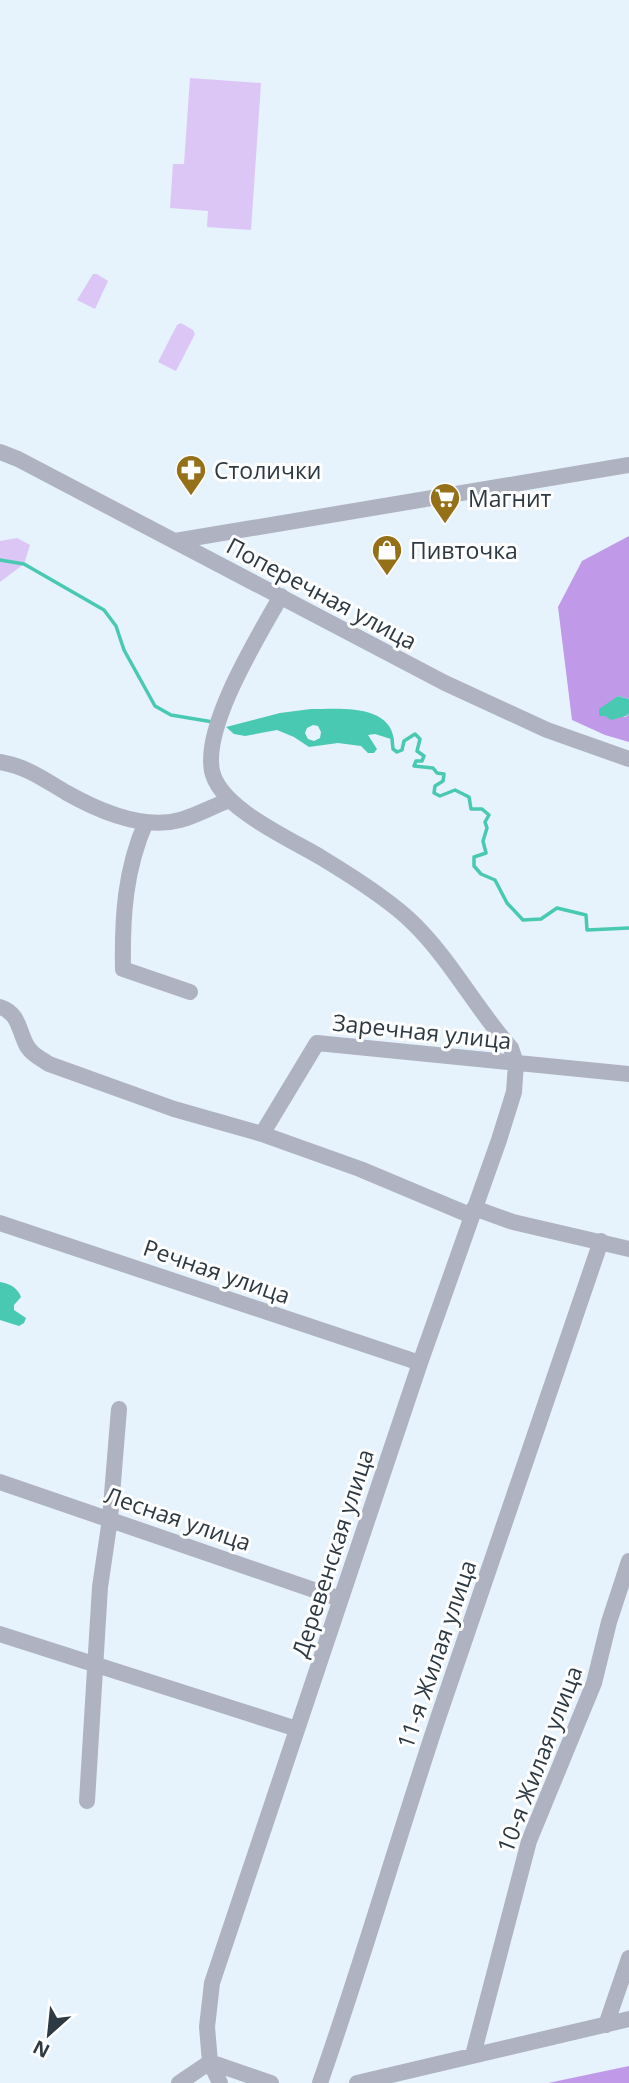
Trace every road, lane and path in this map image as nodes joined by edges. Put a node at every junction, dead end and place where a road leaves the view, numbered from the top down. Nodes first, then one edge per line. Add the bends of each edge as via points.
1 (0, 452) edge
2 (629, 465) edge
3 (227, 532) junction
4 (175, 541) junction
5 (211, 560) junction
6 (281, 596) junction
7 (629, 760) edge
8 (0, 762) edge
9 (230, 800) junction
10 (146, 822) junction
11 (190, 992) dead end
12 (0, 1007) edge
13 (516, 1063) junction
14 (629, 1074) edge
15 (262, 1134) junction
16 (473, 1212) junction
17 (0, 1223) edge
18 (601, 1241) junction
19 (629, 1249) edge
20 (419, 1363) junction
21 (119, 1409) dead end
22 (0, 1482) edge
23 (110, 1519) junction
24 (629, 1561) edge
25 (340, 1599) junction
26 (0, 1634) edge
27 (96, 1667) junction
28 (297, 1729) junction
29 (87, 1801) dead end
30 (629, 1958) edge
31 (629, 2019) edge
32 (606, 2025) junction
33 (473, 2056) junction
34 (210, 2062) junction
35 (179, 2083) edge
36 (220, 2083) edge
37 (271, 2083) edge
38 (320, 2083) edge
39 (357, 2083) edge

1 - 4 street, Поперечная улица
2 - 3 street
3 - 4 street
3 - 5 street via 215,544
4 - 5 street, Поперечная улица
5 - 6 street, Поперечная улица
6 - 7 street, Поперечная улица via 497,708
6 - 9 street via 232,686 219,720 211,769 216,785
8 - 10 street via 20,766 94,807
9 - 10 street via 180,820
9 - 13 street via 412,922 511,1048
10 - 11 street via 127,881 123,969
12 - 15 street via 17,1019 25,1043 49,1064 174,1109
13 - 14 street, Заречная улица
13 - 15 street, Заречная улица via 317,1043
13 - 16 street, Деревенская улица via 514,1092
15 - 16 street
16 - 18 street
16 - 20 street, Деревенская улица
17 - 20 street, Речная улица
18 - 19 street
18 - 38 street, 11-я Жилая улица via 441,1708
20 - 25 street, Деревенская улица
21 - 23 street
22 - 23 street, Лесная улица
23 - 25 street, Лесная улица
23 - 27 street via 100,1587
24 - 33 street, 10-я Жилая улица via 594,1684 529,1841
25 - 28 street, Деревенская улица
26 - 27 street
27 - 28 street
27 - 29 street
28 - 34 street, Деревенская улица via 212,1983 207,2027
30 - 32 street
31 - 32 street
32 - 33 street
33 - 39 street
34 - 35 street
34 - 36 street
34 - 37 street

